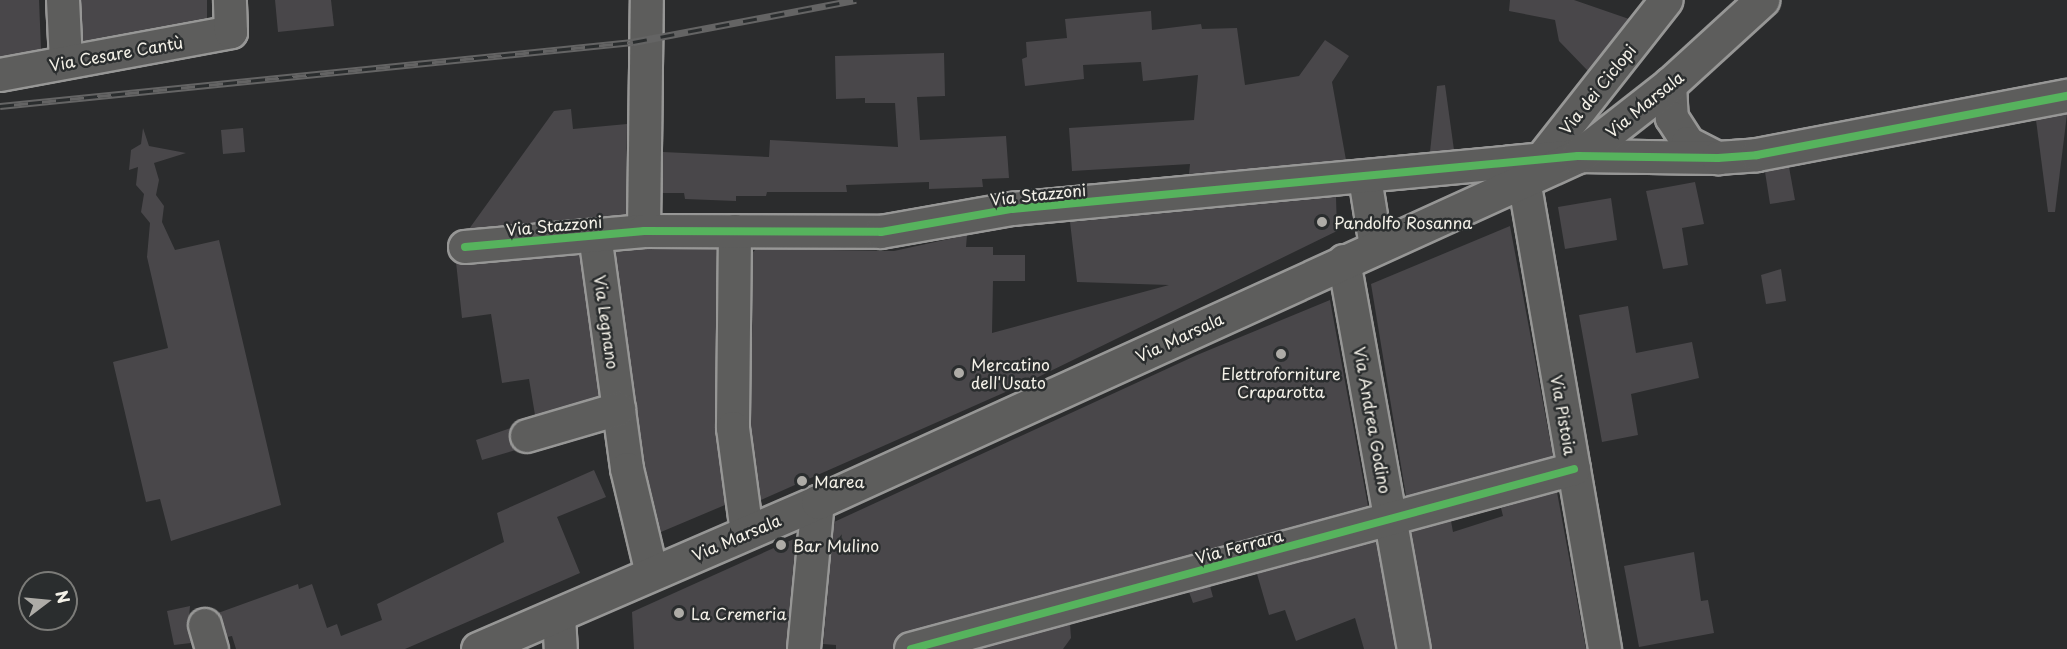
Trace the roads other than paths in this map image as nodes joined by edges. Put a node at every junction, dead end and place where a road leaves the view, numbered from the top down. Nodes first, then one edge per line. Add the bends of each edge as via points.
1 (63, 0) edge
2 (230, 0) edge
3 (647, 0) edge
4 (1667, 0) edge
5 (1762, 0) edge
6 (66, 61) junction
7 (0, 75) edge
8 (1670, 84) junction
9 (2067, 96) edge
10 (1578, 156) junction
11 (1718, 158) junction
12 (1530, 173) junction
13 (1365, 178) junction
14 (644, 231) junction
15 (735, 231) junction
16 (595, 235) junction
17 (465, 247) dead end
18 (1376, 247) junction
19 (1344, 261) junction
20 (619, 409) junction
21 (527, 436) dead end
22 (1574, 469) junction
23 (818, 502) junction
24 (1390, 519) junction
25 (747, 533) junction
26 (651, 574) junction
27 (559, 615) junction
28 (478, 649) edge
29 (561, 649) edge
30 (804, 649) edge
31 (911, 649) edge
32 (1414, 649) edge
33 (1605, 649) edge

1 - 6 street
2 - 6 street, Via Cesare Cantù via 231,32
3 - 14 street
4 - 12 street, Via dei Ciclopi
5 - 8 main road, Via Marsala
6 - 7 street, Via Cesare Cantù
8 - 10 main road, Via Marsala
8 - 11 street via 1672,118 1688,143
9 - 11 street via 1768,153
10 - 11 street
10 - 12 main road, Via Marsala
12 - 13 street, Via Stazzoni
12 - 18 main road, Via Marsala
12 - 22 street, Via Pistoia
13 - 15 street, Via Stazzoni via 1012,209 881,232
13 - 18 street
14 - 15 street, Via Stazzoni
14 - 16 street, Via Stazzoni
15 - 25 street via 733,429
16 - 17 street, Via Stazzoni
16 - 20 street, Via Legnano
18 - 19 main road, Via Marsala
19 - 23 main road, Via Marsala
19 - 24 street, Via Andrea Godino
20 - 21 street
20 - 26 street, Via Legnano via 627,469
22 - 24 street, Via Ferrara
22 - 33 street, Via Pistoia
23 - 25 main road, Via Marsala
23 - 30 street
24 - 31 street, Via Ferrara
24 - 32 street, Via Andrea Godino
25 - 26 main road, Via Marsala
26 - 27 main road, Via Marsala
27 - 28 main road, Via Marsala
27 - 29 street

